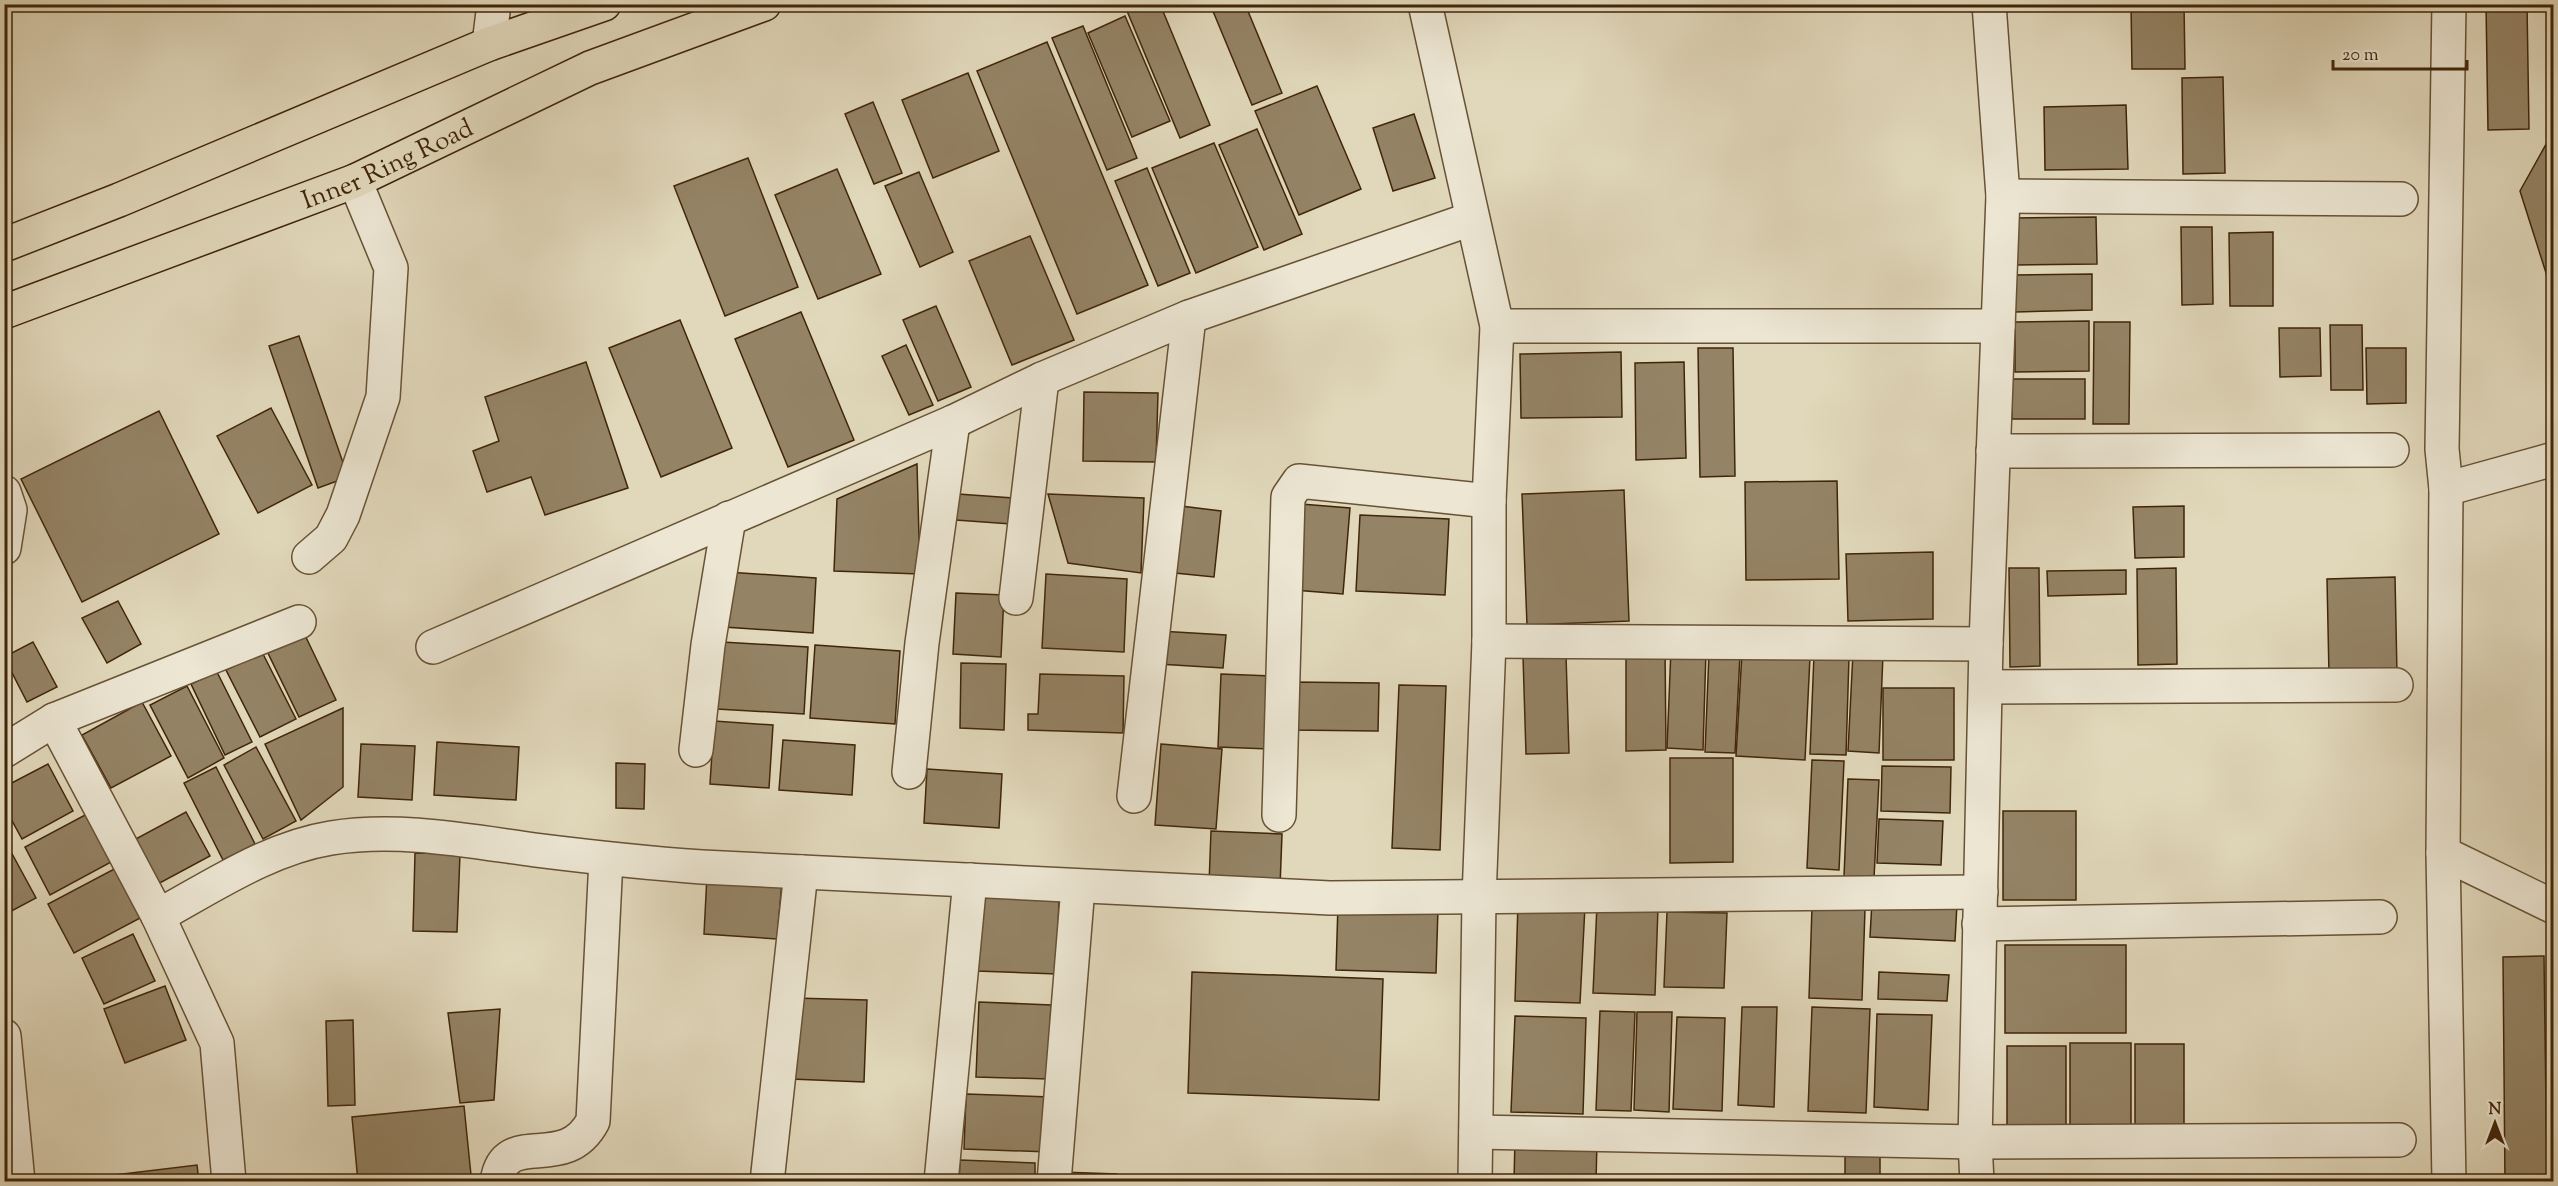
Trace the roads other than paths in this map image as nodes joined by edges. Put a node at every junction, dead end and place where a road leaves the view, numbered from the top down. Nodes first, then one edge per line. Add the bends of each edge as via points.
1 (494, 4) edge
2 (604, 4) edge
3 (764, 4) edge
4 (1425, 4) edge
5 (1989, 4) edge
6 (2450, 4) edge
7 (489, 44) junction
8 (355, 180) junction
9 (2003, 196) junction
10 (2401, 199) dead end
11 (1471, 219) junction
12 (4, 245) edge
13 (4, 312) edge
14 (1190, 317) junction
15 (1497, 326) junction
16 (1998, 326) junction
17 (1042, 379) junction
18 (953, 422) junction
19 (2392, 450) dead end
20 (1994, 451) junction
21 (2553, 459) edge
22 (2446, 489) junction
23 (4, 492) edge
24 (1489, 501) junction
25 (729, 518) junction
26 (4, 548) edge
27 (309, 557) dead end
28 (1016, 598) dead end
29 (299, 622) dead end
30 (1489, 641) junction
31 (1986, 644) junction
32 (433, 646) dead end
33 (2396, 685) dead end
34 (1986, 687) junction
35 (54, 720) junction
36 (696, 750) dead end
37 (4, 751) edge
38 (909, 772) dead end
39 (1134, 796) dead end
40 (1279, 815) dead end
41 (2443, 853) junction
42 (606, 859) junction
43 (801, 872) junction
44 (970, 880) junction
45 (1078, 886) junction
46 (1981, 892) junction
47 (1479, 898) junction
48 (2553, 907) edge
49 (158, 916) junction
50 (2380, 917) dead end
51 (1979, 924) junction
52 (4, 1036) edge
53 (1476, 1132) junction
54 (2398, 1140) dead end
55 (1975, 1142) junction
56 (18, 1182) edge
57 (228, 1182) edge
58 (497, 1182) edge
59 (767, 1182) edge
60 (941, 1182) edge
61 (1054, 1182) edge
62 (1474, 1182) edge
63 (1977, 1182) edge
64 (2449, 1182) edge

1 - 7 street
2 - 7 highway
3 - 8 highway, Inner Ring Road via 590,68
4 - 11 street
5 - 9 street
6 - 22 street via 2442,449
7 - 12 highway
8 - 13 highway, Inner Ring Road
8 - 27 street via 391,268 383,397 343,515 331,538
9 - 10 street
9 - 16 street
11 - 14 street
11 - 15 street
14 - 17 street
14 - 39 street
15 - 16 street
15 - 24 street
16 - 20 street
17 - 18 street
17 - 28 street
18 - 25 street
18 - 38 street via 921,643
19 - 20 street
20 - 31 street
21 - 22 street
22 - 41 street
23 - 26 street via 10,510
24 - 30 street
24 - 40 street via 1299,481 1288,497
25 - 32 street
25 - 36 street
29 - 35 street
30 - 31 street
30 - 47 street
31 - 34 street
33 - 34 street
34 - 46 street
35 - 37 street
35 - 49 street
41 - 48 street
41 - 64 street
42 - 43 street
42 - 49 street via 453,839 368,834 330,838 291,848 248,867
42 - 58 street via 593,1121 587,1133 569,1147 516,1153 504,1159
43 - 44 street
43 - 59 street
44 - 45 street
44 - 60 street
45 - 47 street via 1330,898
45 - 61 street
46 - 47 street
46 - 51 street
47 - 53 street
49 - 57 street via 217,1042
50 - 51 street
51 - 55 street
52 - 56 street
53 - 55 street
53 - 62 street
54 - 55 street
55 - 63 street

